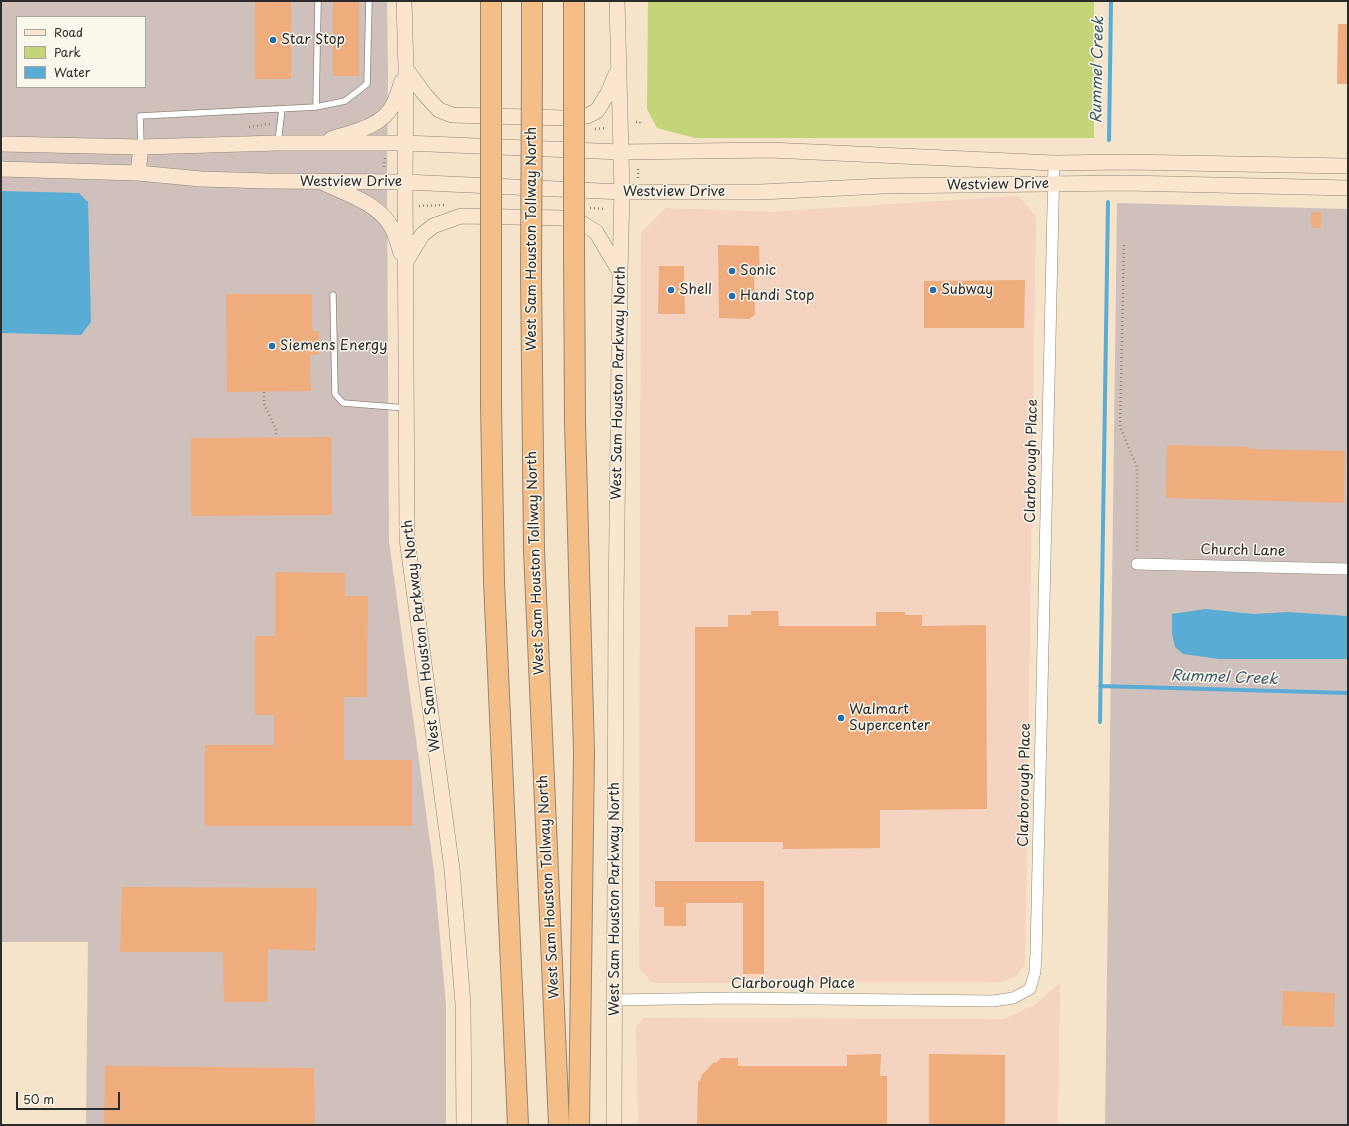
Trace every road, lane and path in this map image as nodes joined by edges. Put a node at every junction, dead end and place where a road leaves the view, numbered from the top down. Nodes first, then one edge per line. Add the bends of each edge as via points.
1 (318, 1) edge
2 (369, 1) edge
3 (404, 1) edge
4 (491, 1) edge
5 (532, 1) edge
6 (574, 1) edge
7 (617, 1) edge
8 (618, 68) junction
9 (406, 69) junction
10 (316, 107) junction
11 (282, 109) junction
12 (636, 122) dead end
13 (270, 124) dead end
14 (640, 126) dead end
15 (249, 127) dead end
16 (278, 143) junction
17 (318, 143) junction
18 (405, 143) junction
19 (1, 144) edge
20 (141, 147) junction
21 (621, 152) junction
22 (385, 153) dead end
23 (1054, 163) junction
24 (1348, 166) edge
25 (384, 167) dead end
26 (638, 167) dead end
27 (1, 169) edge
28 (138, 173) junction
29 (319, 181) junction
30 (405, 182) junction
31 (1053, 184) junction
32 (638, 185) dead end
33 (1348, 188) edge
34 (622, 192) junction
35 (1124, 245) dead end
36 (405, 263) junction
37 (620, 272) junction
38 (333, 295) dead end
39 (264, 392) dead end
40 (406, 408) junction
41 (276, 437) dead end
42 (1137, 564) joint
43 (1348, 569) edge
44 (614, 1000) junction
45 (464, 1125) edge
46 (518, 1125) edge
47 (559, 1125) edge
48 (579, 1125) edge
49 (614, 1125) edge

1 - 10 lane
2 - 10 lane via 367,84 345,101
3 - 9 main road, West Sam Houston Parkway North
4 - 46 highway, bridge via 491,398 494,556
5 - 47 highway, West Sam Houston Tollway North, bridge via 534,550
6 - 48 highway, bridge via 576,422 584,752
7 - 8 main road, West Sam Houston Parkway North
8 - 9 main road via 608,93 596,111 587,116 565,118 452,116 439,110 425,96
8 - 21 main road, West Sam Houston Parkway North
9 - 17 main road via 393,106 386,115 368,127
9 - 18 main road, West Sam Houston Parkway North
10 - 11 lane
11 - 16 lane
11 - 20 lane via 140,116
12 - 14 path via 640,122
13 - 15 path
16 - 17 main road, Westview Drive
16 - 20 main road, Westview Drive
17 - 18 main road, Westview Drive
18 - 21 main road, Westview Drive
18 - 30 main road, West Sam Houston Parkway North
19 - 20 main road, Westview Drive
20 - 28 main road
21 - 23 main road, Westview Drive via 770,150
21 - 34 main road, West Sam Houston Parkway North
22 - 25 path
23 - 24 main road, Westview Drive
23 - 31 street, Clarborough Place
26 - 32 path
27 - 28 main road, Westview Drive
28 - 29 main road, Westview Drive via 268,182
29 - 30 main road, Westview Drive
29 - 36 main road via 367,203 380,212 392,227
30 - 34 main road, Westview Drive
30 - 36 main road, West Sam Houston Parkway North
31 - 33 main road, Westview Drive
31 - 34 main road, Westview Drive via 883,186 761,192
31 - 44 street, Clarborough Place via 1036,953 1035,972 1030,989 1013,998 993,1001 732,998
34 - 37 main road, West Sam Houston Parkway North
35 - 42 path via 1120,427 1138,466
36 - 37 main road via 422,235 433,226 461,216 562,218 583,224 596,232
36 - 40 main road, West Sam Houston Parkway North
37 - 44 main road, West Sam Houston Parkway North
38 - 40 lane via 335,394 343,404
39 - 41 path via 264,404 276,429
40 - 45 main road, West Sam Houston Parkway North via 407,539 452,869 464,1004
42 - 43 street, Church Lane
44 - 49 main road, West Sam Houston Parkway North

